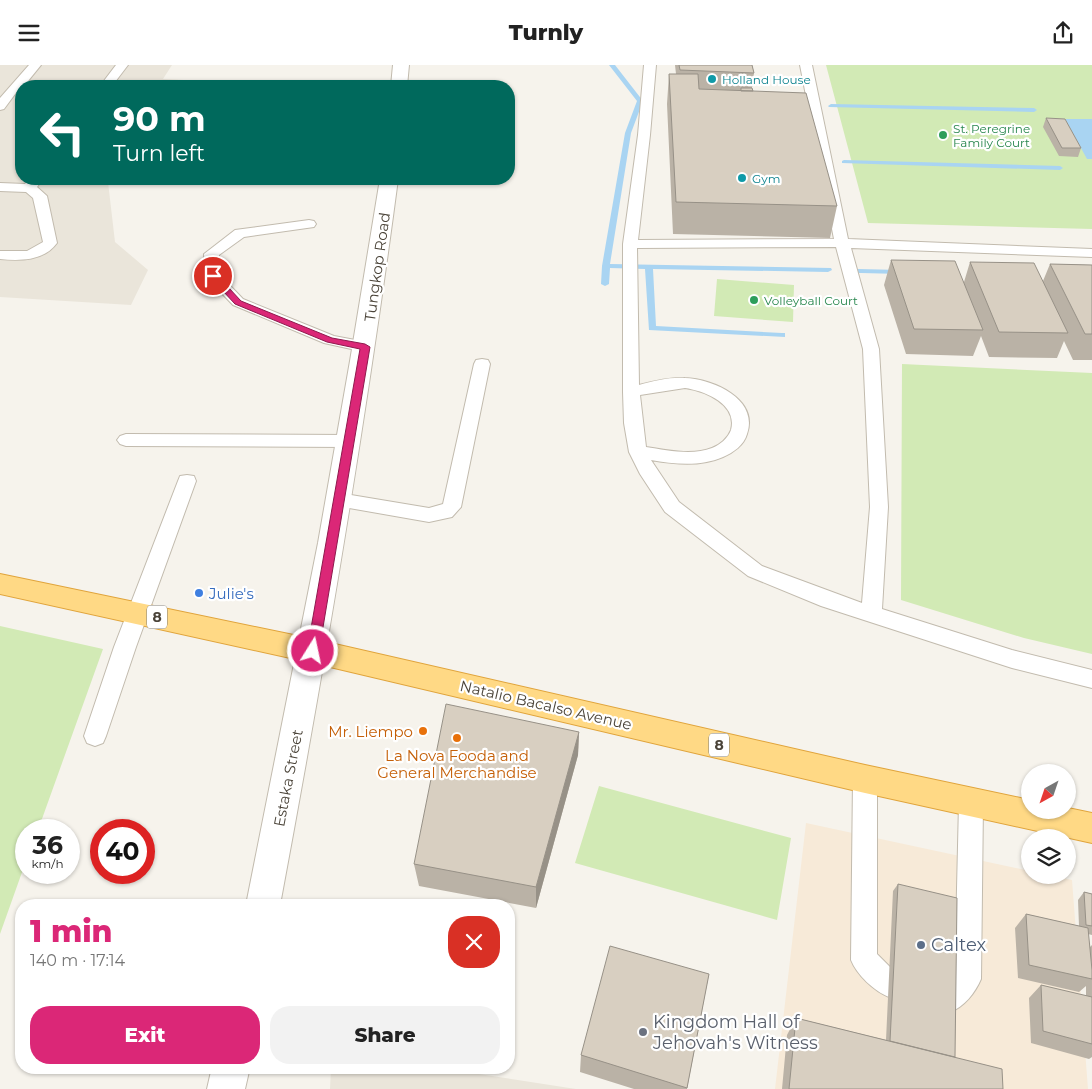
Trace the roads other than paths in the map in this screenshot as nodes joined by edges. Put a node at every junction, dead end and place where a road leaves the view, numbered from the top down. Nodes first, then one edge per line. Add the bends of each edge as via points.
1 (35, 65) edge
2 (122, 65) edge
3 (401, 65) edge
4 (650, 65) edge
5 (806, 65) edge
6 (22, 80) edge
7 (111, 80) edge
8 (400, 80) edge
9 (15, 88) edge
10 (0, 105) edge
11 (16, 185) edge
12 (34, 185) edge
13 (388, 185) edge
14 (0, 187) edge
15 (309, 224) dead end
16 (630, 243) junction
17 (842, 243) junction
18 (1092, 253) edge
19 (0, 255) edge
20 (365, 347) junction
21 (482, 364) dead end
22 (632, 392) junction
23 (126, 440) dead end
24 (349, 441) junction
25 (638, 452) junction
26 (188, 481) dead end
27 (339, 499) junction
28 (0, 584) edge
29 (138, 613) junction
30 (871, 614) junction
31 (313, 651) junction
32 (1092, 679) edge
33 (95, 736) dead end
34 (864, 779) junction
35 (971, 803) junction
36 (1092, 828) edge
37 (264, 899) edge
38 (889, 984) dead end
39 (950, 999) edge
40 (229, 1074) edge
41 (226, 1089) edge

1 - 6 lane
2 - 7 lane
3 - 8 street
4 - 16 lane
5 - 17 lane via 810,112
9 - 10 lane
11 - 14 lane
12 - 19 lane via 40,196 50,243 43,251 28,256
13 - 20 street, Tungkop Road
15 - 20 lane via 240,233 211,254 213,276 238,302 330,340
16 - 17 lane
16 - 22 lane
17 - 18 lane
17 - 30 lane via 871,349 879,507
20 - 24 street, Tungkop Road
21 - 27 lane via 452,507 429,515
22 - 25 lane
22 - 25 lane via 670,384 700,386 727,398 741,418 737,438 716,453 684,457
23 - 24 lane
24 - 27 street, Tungkop Road
25 - 30 lane via 646,470 672,507 755,571
26 - 29 lane
27 - 31 street, Tungkop Road
28 - 29 highway, Natalio Bacalso Avenue / 8
29 - 31 highway, Natalio Bacalso Avenue / 8
29 - 33 lane
30 - 32 lane via 1012,659
31 - 34 highway, Natalio Bacalso Avenue / 8
31 - 37 street, Estaka Street
34 - 35 highway, Natalio Bacalso Avenue / 8
34 - 38 lane via 864,960
35 - 36 highway, Natalio Bacalso Avenue / 8
35 - 39 lane via 968,979
40 - 41 street

